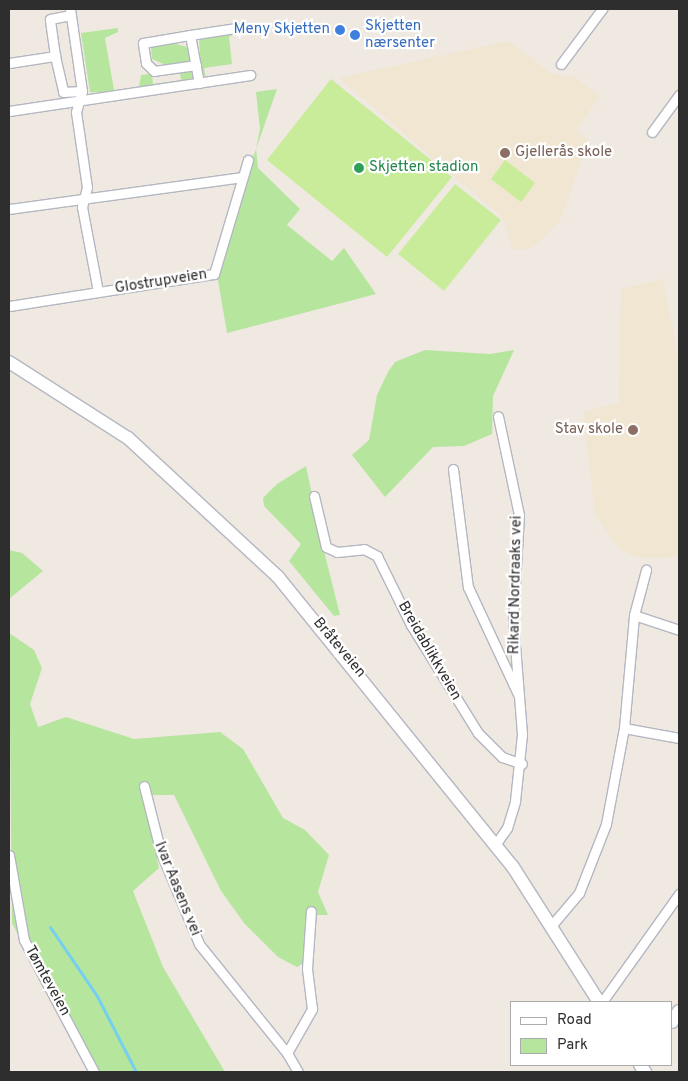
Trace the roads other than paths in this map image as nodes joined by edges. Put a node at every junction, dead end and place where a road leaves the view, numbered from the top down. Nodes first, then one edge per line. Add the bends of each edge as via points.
1 (602, 9) edge
2 (71, 12) edge
3 (236, 28) dead end
4 (190, 35) junction
5 (55, 56) junction
6 (9, 63) edge
7 (561, 64) dead end
8 (196, 66) junction
9 (250, 75) dead end
10 (200, 83) junction
11 (81, 95) junction
12 (679, 95) edge
13 (9, 111) edge
14 (652, 132) dead end
15 (248, 160) dead end
16 (242, 177) junction
17 (84, 197) junction
18 (9, 208) edge
19 (98, 292) junction
20 (9, 306) edge
21 (9, 362) edge
22 (498, 416) dead end
23 (454, 469) dead end
24 (314, 496) dead end
25 (646, 570) dead end
26 (634, 615) junction
27 (679, 630) edge
28 (519, 696) junction
29 (624, 728) junction
30 (679, 738) edge
31 (522, 764) junction
32 (144, 786) dead end
33 (495, 845) junction
34 (9, 855) edge
35 (679, 894) edge
36 (311, 911) dead end
37 (551, 926) junction
38 (599, 1001) edge
39 (601, 1001) edge
40 (287, 1053) junction
41 (94, 1072) edge
42 (298, 1072) edge

1 - 7 street
2 - 5 street, Glostrupveien via 50,19
2 - 11 street, Glostrupveien
3 - 4 street
4 - 8 street
4 - 8 street via 143,43 146,63 154,70
5 - 6 street
5 - 11 street, Glostrupveien via 63,92
8 - 10 street
9 - 10 street, Glostrupveien
10 - 11 street, Glostrupveien
11 - 13 street, Glostrupveien
11 - 17 street, Glostrupveien via 76,112
12 - 14 street
15 - 16 street, Glostrupveien
16 - 17 street
16 - 19 street, Glostrupveien via 214,274
17 - 18 street
17 - 19 street, Glostrupveien via 82,206
19 - 20 street, Glostrupveien
21 - 33 main road, Bråteveien via 128,438 246,544 341,650
22 - 28 street, Rikard Nordraaks vei via 519,515 513,619
23 - 28 street, Rikard Nordraaks vei via 468,587
24 - 31 street, Breidablikkveien via 326,546 337,552 364,549 377,556 411,625 478,733 502,757
25 - 26 street
26 - 27 street
26 - 29 street
28 - 31 street, Rikard Nordraaks vei
29 - 30 street
29 - 37 street via 595,859 572,904
31 - 33 street, Rikard Nordraaks vei via 507,828
32 - 40 street, Ivar Aasens vei via 161,853 199,944
33 - 37 main road, Bråteveien
34 - 41 street, Tømteveien via 24,940
35 - 39 street
36 - 40 street via 307,960 312,1009
37 - 38 main road, Bråteveien
40 - 42 street, Ivar Aasens vei

